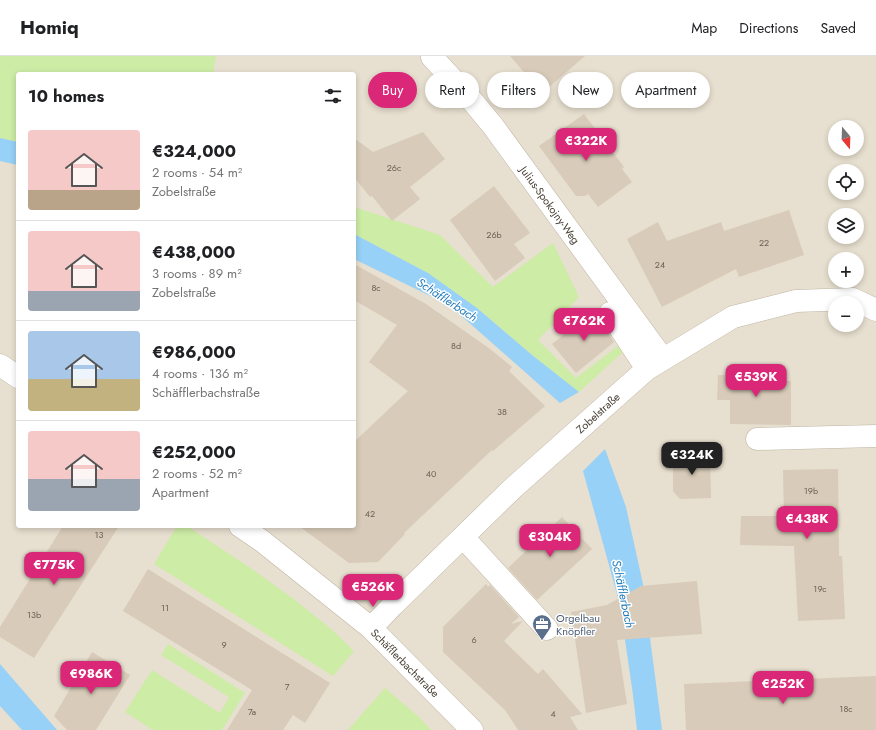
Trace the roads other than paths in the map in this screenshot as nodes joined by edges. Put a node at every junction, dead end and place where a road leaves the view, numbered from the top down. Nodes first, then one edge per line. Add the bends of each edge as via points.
1 (434, 56) edge
2 (876, 310) edge
3 (610, 313) dead end
4 (655, 364) junction
5 (0, 365) edge
6 (16, 376) edge
7 (876, 436) edge
8 (757, 439) dead end
9 (243, 528) edge
10 (463, 537) junction
11 (371, 628) junction
12 (547, 629) dead end
13 (472, 730) edge

1 - 4 street, Julius-Spokojny-Weg via 432,57 493,126
2 - 4 street, Zobelstraße via 853,299 796,301 733,318
3 - 4 street
4 - 10 street, Zobelstraße via 512,489
5 - 6 street
7 - 8 street
9 - 11 street, Schäfflerbachstraße
10 - 11 street, Zobelstraße
10 - 12 street
11 - 13 street, Schäfflerbachstraße

